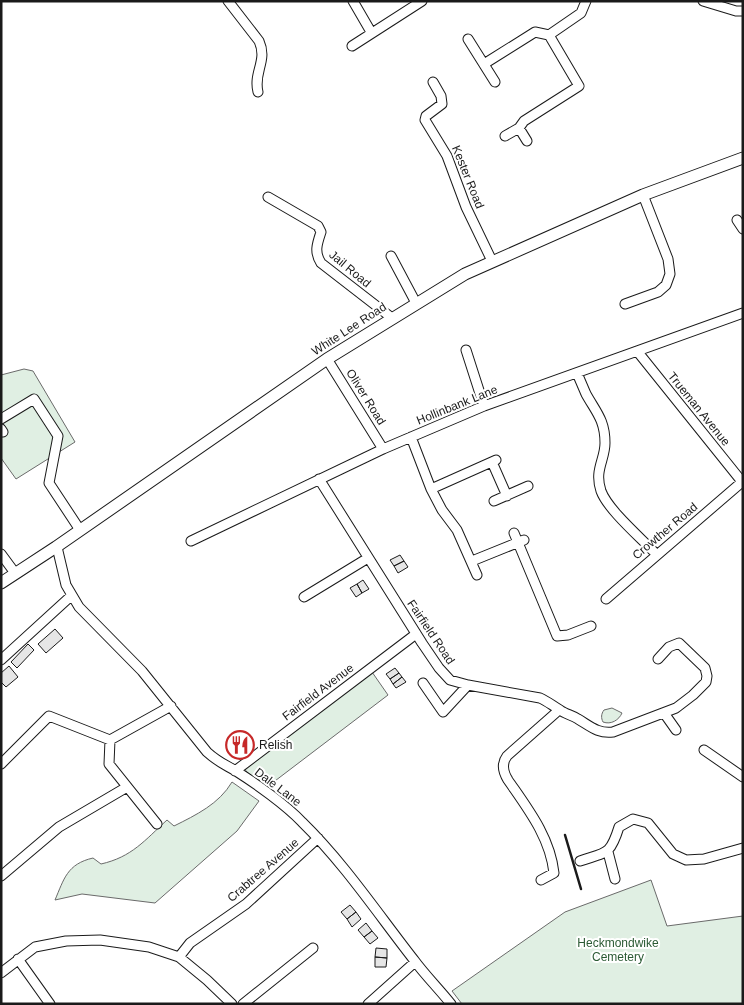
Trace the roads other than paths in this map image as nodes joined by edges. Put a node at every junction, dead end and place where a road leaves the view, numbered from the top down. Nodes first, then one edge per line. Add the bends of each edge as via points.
1 (228, 1) edge
2 (353, 1) edge
3 (422, 1) edge
4 (586, 1) edge
5 (704, 1) edge
6 (743, 11) edge
7 (371, 32) junction
8 (549, 35) junction
9 (468, 39) dead end
10 (352, 46) dead end
11 (484, 64) junction
12 (433, 82) dead end
13 (495, 82) dead end
14 (258, 92) dead end
15 (519, 128) junction
16 (505, 136) dead end
17 (527, 141) dead end
18 (743, 158) edge
19 (643, 195) junction
20 (268, 197) dead end
21 (738, 220) dead end
22 (743, 229) edge
23 (391, 256) dead end
24 (492, 261) junction
25 (416, 303) junction
26 (625, 304) dead end
27 (743, 313) edge
28 (392, 318) junction
29 (466, 350) dead end
30 (637, 351) junction
31 (327, 359) junction
32 (577, 373) junction
33 (484, 406) junction
34 (1, 419) edge
35 (411, 437) junction
36 (383, 449) junction
37 (319, 479) junction
38 (742, 483) edge
39 (528, 486) dead end
40 (431, 489) junction
41 (507, 496) junction
42 (494, 501) dead end
43 (80, 530) junction
44 (190, 541) dead end
45 (57, 547) junction
46 (1, 554) edge
47 (656, 554) junction
48 (368, 558) junction
49 (472, 561) junction
50 (15, 574) junction
51 (477, 575) dead end
52 (1, 582) edge
53 (71, 596) junction
54 (304, 597) dead end
55 (606, 599) dead end
56 (592, 626) dead end
57 (416, 634) junction
58 (658, 659) dead end
59 (1, 660) edge
60 (424, 683) dead end
61 (468, 685) junction
62 (171, 706) junction
63 (560, 710) junction
64 (664, 713) junction
65 (676, 730) dead end
66 (110, 740) junction
67 (704, 750) dead end
68 (1, 764) edge
69 (235, 770) junction
70 (743, 777) edge
71 (127, 787) junction
72 (157, 824) dead end
73 (318, 838) junction
74 (743, 848) edge
75 (608, 852) junction
76 (580, 861) dead end
77 (1, 876) edge
78 (541, 880) dead end
79 (615, 880) dead end
80 (313, 948) dead end
81 (178, 957) junction
82 (18, 959) junction
83 (415, 962) junction
84 (1, 973) edge
85 (50, 1004) edge
86 (232, 1004) edge
87 (243, 1004) edge
88 (368, 1004) edge
89 (451, 1004) edge

1 - 14 street via 262,48 263,59 256,82
2 - 7 street
3 - 7 street
4 - 8 street via 580,13
5 - 6 street
7 - 10 street
8 - 11 street via 535,32
8 - 15 street via 579,86 524,121
9 - 11 street
11 - 13 street
12 - 24 street, Kester Road via 442,104 425,120 447,156 466,207
15 - 16 street
15 - 17 street
18 - 19 main road, White Lee Road
19 - 24 main road, White Lee Road
19 - 26 street via 668,259 670,274 666,285 658,292
20 - 28 street, Jail Road via 318,226 321,232 317,253 321,262
21 - 22 street
23 - 25 street
24 - 25 main road, White Lee Road
25 - 28 main road, White Lee Road
27 - 30 street, Hollinbank Lane
28 - 31 main road, White Lee Road
29 - 33 street
30 - 32 street, Hollinbank Lane
30 - 38 street, Trueman Avenue
31 - 36 street, Oliver Road
31 - 43 main road, White Lee Road
32 - 33 street, Hollinbank Lane
32 - 47 street via 604,427 606,444 598,477 602,492 610,505
33 - 35 street, Hollinbank Lane
34 - 43 street via 34,399 58,436 49,483
35 - 36 street, Hollinbank Lane
35 - 40 street
36 - 37 street, Hollinbank Lane
37 - 44 street, Hollinbank Lane
37 - 48 street, Fairfield Road
38 - 47 street, Crowther Road
39 - 41 street
40 - 41 street via 494,461
40 - 49 street
41 - 42 street
43 - 45 main road, White Lee Road
45 - 50 main road, White Lee Road
45 - 53 street, Dale Lane
46 - 50 street
47 - 55 street, Crowther Road
48 - 54 street
48 - 57 street, Fairfield Road
49 - 51 street
49 - 56 street via 519,538 557,636
50 - 52 main road, White Lee Road
53 - 59 street
53 - 62 street, Dale Lane
57 - 61 street, Fairfield Road via 438,668 450,680
57 - 69 street, Fairfield Avenue
58 - 64 street, Fairfield Road via 669,647 679,643 705,668 707,676 706,682 693,695
60 - 61 street via 443,712
61 - 63 street, Fairfield Road via 540,698
62 - 66 street
62 - 69 street, Dale Lane via 207,752 219,763
63 - 64 street, Fairfield Road via 606,733
63 - 78 street via 507,756 503,766 504,774 537,821 552,859 554,873
64 - 65 street
66 - 68 street via 49,716
66 - 71 street via 109,764
67 - 70 street
69 - 73 street, Dale Lane via 301,820
71 - 72 street
71 - 77 street via 59,827
73 - 81 street, Crabtree Avenue via 246,904 190,943
73 - 83 street, Dale Lane
74 - 75 street via 704,859 686,860 673,854 648,823 633,819 618,827
75 - 76 street
75 - 79 street
80 - 87 street
81 - 82 street via 149,947 100,940 66,941 35,947
81 - 86 street
82 - 84 street
82 - 85 street
83 - 88 street
83 - 89 street, Dale Lane

